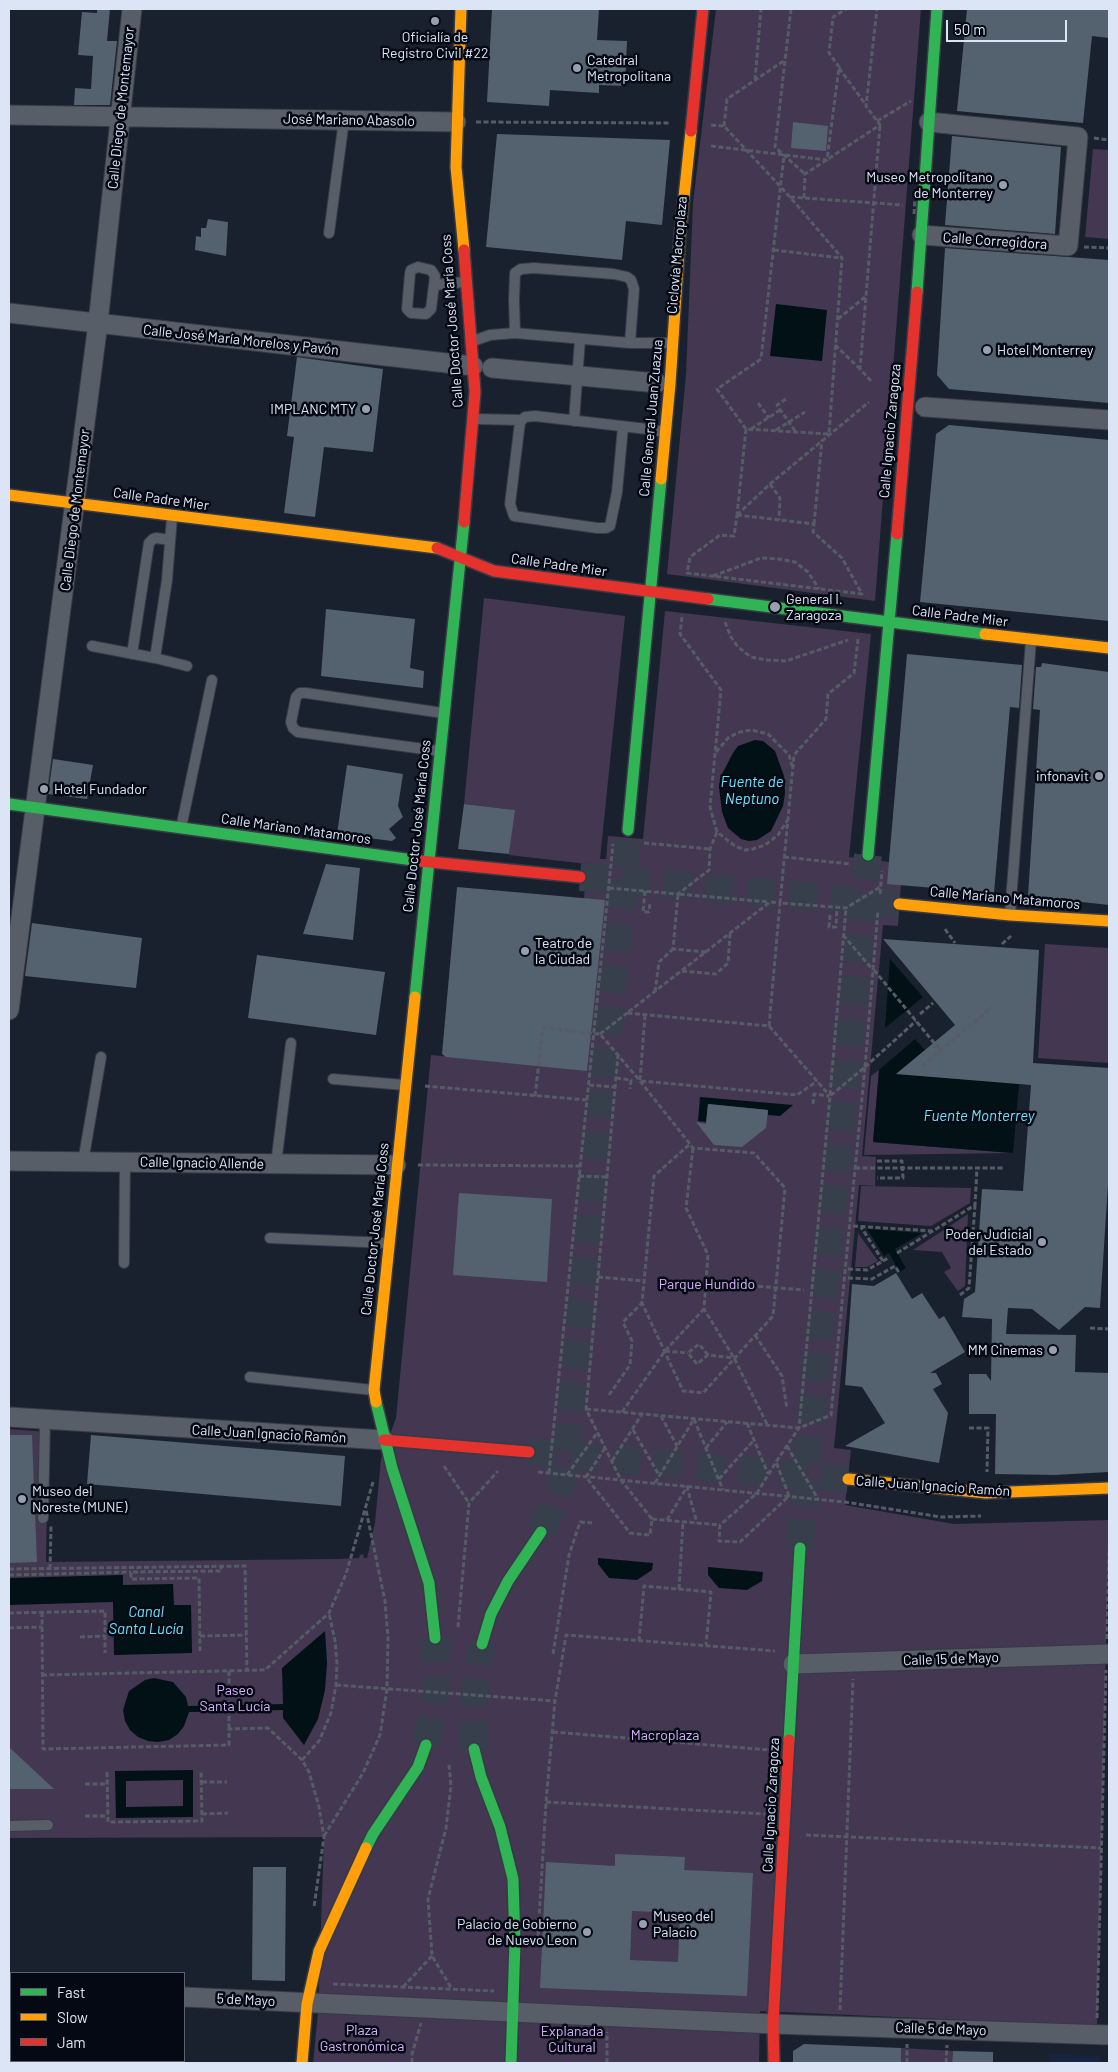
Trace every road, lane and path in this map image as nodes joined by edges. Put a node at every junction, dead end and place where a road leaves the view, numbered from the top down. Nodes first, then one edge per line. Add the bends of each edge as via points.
1 (132, 9) edge
2 (462, 9) edge
3 (703, 9) edge
4 (761, 9) edge
5 (791, 9) edge
6 (846, 9) edge
7 (877, 9) edge
8 (937, 9) edge
9 (785, 60) junction
10 (838, 67) junction
11 (755, 80) junction
12 (912, 101) dead end
13 (866, 106) junction
14 (9, 115) edge
15 (120, 117) junction
16 (344, 120) junction
17 (877, 121) junction
18 (456, 122) junction
19 (929, 122) junction
20 (690, 123) junction
21 (880, 126) junction
22 (703, 146) dead end
23 (748, 151) junction
24 (784, 155) junction
25 (827, 160) junction
26 (806, 174) junction
27 (780, 186) junction
28 (790, 197) junction
29 (915, 197) dead end
30 (804, 198) junction
31 (873, 203) junction
32 (923, 206) junction
33 (918, 228) junction
34 (329, 233) dead end
35 (1068, 246) junction
36 (1109, 248) edge
37 (774, 250) junction
38 (842, 258) junction
39 (465, 282) junction
40 (435, 285) junction
41 (866, 297) junction
42 (9, 313) edge
43 (837, 320) junction
44 (98, 324) junction
45 (515, 333) junction
46 (580, 339) junction
47 (472, 342) junction
48 (630, 342) junction
49 (672, 343) junction
50 (835, 344) junction
51 (473, 366) junction
52 (492, 368) dead end
53 (860, 369) junction
54 (577, 376) junction
55 (871, 381) dead end
56 (657, 382) dead end
57 (786, 399) dead end
58 (868, 402) dead end
59 (758, 403) dead end
60 (925, 407) dead end
61 (780, 410) junction
62 (805, 412) dead end
63 (769, 418) junction
64 (474, 419) junction
65 (521, 420) junction
66 (1109, 420) edge
67 (574, 421) junction
68 (789, 422) junction
69 (623, 427) junction
70 (746, 428) junction
71 (751, 429) junction
72 (776, 431) junction
73 (665, 432) junction
74 (795, 432) junction
75 (829, 434) junction
76 (822, 440) junction
77 (770, 484) junction
78 (9, 495) edge
79 (76, 502) junction
80 (736, 515) junction
81 (172, 516) junction
82 (778, 520) junction
83 (814, 524) junction
84 (170, 540) junction
85 (461, 558) junction
86 (712, 576) junction
87 (819, 589) junction
88 (651, 592) junction
89 (690, 617) dead end
90 (716, 620) dead end
91 (725, 621) junction
92 (734, 622) dead end
93 (890, 622) junction
94 (1031, 639) junction
95 (92, 646) dead end
96 (1109, 648) edge
97 (132, 654) junction
98 (155, 658) junction
99 (187, 666) dead end
100 (212, 680) dead end
101 (444, 713) junction
102 (440, 752) junction
103 (716, 752) junction
104 (792, 769) junction
105 (9, 804) edge
106 (35, 808) junction
107 (788, 821) junction
108 (181, 828) junction
109 (628, 830) tunnel mouth
110 (717, 832) junction
111 (614, 840) dead end
112 (643, 843) dead end
113 (710, 849) junction
114 (868, 855) tunnel mouth
115 (784, 857) junction
116 (428, 862) junction
117 (852, 864) dead end
118 (882, 867) dead end
119 (580, 877) tunnel mouth
120 (880, 887) junction
121 (609, 888) junction
122 (645, 891) junction
123 (678, 894) junction
124 (880, 896) dead end
125 (650, 902) dead end
126 (770, 902) junction
127 (780, 903) junction
128 (899, 904) tunnel mouth
129 (879, 905) dead end
130 (837, 907) junction
131 (846, 908) junction
132 (830, 915) dead end
133 (1010, 915) junction
134 (1109, 921) edge
135 (939, 922) dead end
136 (730, 933) junction
137 (843, 935) junction
138 (955, 943) dead end
139 (673, 949) junction
140 (706, 952) junction
141 (874, 970) junction
142 (682, 971) junction
143 (655, 992) junction
144 (933, 1003) dead end
145 (992, 1007) dead end
146 (9, 1010) edge
147 (627, 1013) junction
148 (920, 1014) dead end
149 (645, 1015) junction
150 (916, 1022) junction
151 (769, 1026) junction
152 (594, 1034) junction
153 (600, 1034) junction
154 (291, 1043) dead end
155 (940, 1050) junction
156 (618, 1055) junction
157 (101, 1057) dead end
158 (922, 1066) dead end
159 (865, 1067) junction
160 (616, 1078) junction
161 (333, 1079) dead end
162 (640, 1081) junction
163 (817, 1081) junction
164 (405, 1085) junction
165 (589, 1085) junction
166 (420, 1086) dead end
167 (615, 1088) junction
168 (630, 1089) dead end
169 (535, 1096) junction
170 (830, 1096) junction
171 (587, 1100) junction
172 (813, 1104) dead end
173 (692, 1146) junction
174 (9, 1161) edge
175 (877, 1161) dead end
176 (83, 1162) junction
177 (125, 1162) junction
178 (276, 1164) junction
179 (396, 1165) junction
180 (580, 1166) junction
181 (855, 1168) junction
182 (902, 1168) junction
183 (977, 1168) junction
184 (1004, 1168) dead end
185 (580, 1176) junction
186 (607, 1177) junction
187 (877, 1178) dead end
188 (974, 1205) junction
189 (852, 1226) dead end
190 (861, 1227) junction
191 (932, 1231) junction
192 (270, 1238) dead end
193 (389, 1243) junction
194 (897, 1253) dead end
195 (888, 1258) dead end
196 (883, 1261) junction
197 (124, 1263) dead end
198 (848, 1269) dead end
199 (900, 1274) dead end
200 (598, 1278) junction
201 (848, 1278) dead end
202 (644, 1281) junction
203 (706, 1282) junction
204 (776, 1287) junction
205 (804, 1290) dead end
206 (960, 1295) dead end
207 (642, 1303) junction
208 (704, 1309) junction
209 (1090, 1328) dead end
210 (1109, 1329) edge
211 (755, 1335) junction
212 (664, 1351) junction
213 (688, 1353) junction
214 (708, 1355) junction
215 (734, 1358) junction
216 (250, 1377) dead end
217 (374, 1390) junction
218 (609, 1395) dead end
219 (787, 1409) dead end
220 (586, 1410) junction
221 (621, 1412) junction
222 (642, 1414) junction
223 (661, 1416) junction
224 (9, 1417) edge
225 (694, 1419) junction
226 (45, 1420) junction
227 (728, 1421) junction
228 (747, 1423) junction
229 (768, 1425) junction
230 (799, 1428) junction
231 (969, 1428) dead end
232 (633, 1430) junction
233 (597, 1432) junction
234 (384, 1440) junction
235 (754, 1440) junction
236 (677, 1446) junction
237 (787, 1446) junction
238 (605, 1448) junction
239 (706, 1448) junction
240 (529, 1452) tunnel mouth
241 (611, 1462) junction
242 (776, 1462) junction
243 (444, 1466) dead end
244 (499, 1470) dead end
245 (530, 1471) dead end
246 (549, 1473) junction
247 (566, 1475) junction
248 (659, 1475) junction
249 (769, 1475) junction
250 (374, 1476) dead end
251 (586, 1477) junction
252 (719, 1479) junction
253 (620, 1480) junction
254 (848, 1480) tunnel mouth
255 (655, 1483) junction
256 (687, 1486) junction
257 (1109, 1489) edge
258 (723, 1490) junction
259 (756, 1493) junction
260 (986, 1493) junction
261 (789, 1496) junction
262 (818, 1499) junction
263 (469, 1503) junction
264 (872, 1506) dead end
265 (366, 1509) junction
266 (43, 1518) dead end
267 (652, 1519) junction
268 (667, 1520) junction
269 (683, 1522) junction
270 (592, 1523) dead end
271 (698, 1523) junction
272 (720, 1525) junction
273 (541, 1532) tunnel mouth
274 (800, 1548) tunnel mouth
275 (1109, 1548) edge
276 (221, 1566) junction
277 (9, 1570) edge
278 (131, 1572) junction
279 (9, 1575) edge
280 (679, 1589) junction
281 (42, 1612) junction
282 (9, 1613) edge
283 (329, 1613) junction
284 (458, 1627) dead end
285 (9, 1628) edge
286 (42, 1628) junction
287 (246, 1635) junction
288 (80, 1636) dead end
289 (105, 1636) junction
290 (200, 1636) junction
291 (435, 1638) tunnel mouth
292 (639, 1640) junction
293 (482, 1644) tunnel mouth
294 (706, 1646) junction
295 (200, 1651) dead end
296 (105, 1654) dead end
297 (553, 1654) dead end
298 (1107, 1656) edge
299 (787, 1658) junction
300 (854, 1662) junction
301 (247, 1670) junction
302 (228, 1671) junction
303 (42, 1675) junction
304 (336, 1685) junction
305 (387, 1688) junction
306 (556, 1701) junction
307 (229, 1728) junction
308 (553, 1732) junction
309 (426, 1745) tunnel mouth
310 (474, 1749) tunnel mouth
311 (774, 1750) dead end
312 (302, 1760) junction
313 (449, 1765) dead end
314 (202, 1770) dead end
315 (107, 1772) dead end
316 (202, 1782) junction
317 (226, 1782) dead end
318 (85, 1784) dead end
319 (107, 1784) junction
320 (546, 1802) junction
321 (228, 1813) dead end
322 (202, 1814) junction
323 (771, 1814) dead end
324 (85, 1816) dead end
325 (107, 1816) junction
326 (48, 1825) dead end
327 (9, 1826) edge
328 (806, 1835) dead end
329 (847, 1837) junction
330 (1102, 1848) junction
331 (537, 1945) dead end
332 (432, 1956) junction
333 (312, 1983) junction
334 (403, 1987) junction
335 (452, 1990) junction
336 (514, 1992) junction
337 (185, 1997) edge
338 (307, 2004) junction
339 (426, 2009) junction
340 (513, 2012) junction
341 (607, 2016) junction
342 (773, 2024) junction
343 (840, 2026) junction
344 (1103, 2035) edge
345 (907, 2043) dead end
346 (947, 2044) dead end
347 (302, 2063) edge
348 (412, 2063) edge
349 (511, 2063) edge
350 (607, 2063) edge
351 (774, 2063) edge
352 (907, 2063) edge
353 (946, 2063) edge

1 - 15 street, Calle Diego de Montemayor
2 - 18 street, Calle Doctor José María Coss
3 - 20 street, Calle General Juan Zuazua
4 - 11 path
5 - 9 path
6 - 10 path via 833,18 829,53
7 - 13 path
8 - 19 street, Calle Ignacio Zaragoza
9 - 11 path
9 - 24 path via 775,147
10 - 13 path
10 - 25 path
11 - 23 path via 727,99 724,126
12 - 17 path
13 - 17 path
14 - 15 street, José Mariano Abasolo
15 - 16 street, José Mariano Abasolo
15 - 44 street, Calle Diego de Montemayor
16 - 18 street, José Mariano Abasolo
16 - 34 lane
17 - 21 path
18 - 20 path
18 - 39 street, Calle Doctor José María Coss
19 - 32 street, Calle Ignacio Zaragoza
19 - 35 street via 1078,137
20 - 49 street, Calle General Juan Zuazua
21 - 25 path
21 - 31 path
22 - 23 path
23 - 24 path
23 - 27 path
24 - 25 path
24 - 26 path
24 - 27 path
25 - 26 path
26 - 30 path
27 - 28 path
27 - 37 path
28 - 30 path
28 - 38 path
29 - 33 path, bridge via 914,214
30 - 31 path
31 - 32 path
31 - 41 path
32 - 33 street, Calle Ignacio Zaragoza
33 - 35 street, Calle Corregidora
33 - 93 street, Calle Ignacio Zaragoza
35 - 36 path
37 - 38 path
37 - 70 path via 761,359 717,389
38 - 43 path
39 - 40 lane
39 - 47 street, Calle Doctor José María Coss
40 - 40 lane via 431,270 418,267 411,270 406,304 409,311 428,313
41 - 43 path
41 - 53 path
42 - 44 street, Calle José María Morelos y Pavón
43 - 50 path
44 - 51 street, Calle José María Morelos y Pavón
44 - 79 street, Calle Diego de Montemayor
45 - 46 lane
45 - 47 lane via 490,334
45 - 48 lane via 514,278 518,270 534,268 614,274 627,277 634,285
46 - 48 lane
46 - 54 lane
47 - 51 street, Calle Doctor José María Coss
48 - 49 lane
49 - 73 street, Calle General Juan Zuazua
50 - 53 path
50 - 75 path
51 - 64 street, Calle Doctor José María Coss
52 - 54 street
53 - 55 path
54 - 56 street
54 - 67 lane
57 - 61 path via 777,405
58 - 75 path
59 - 63 path
60 - 66 street
61 - 63 path
61 - 68 path
62 - 68 path
63 - 71 path
64 - 65 lane
64 - 85 street, Calle Doctor José María Coss
65 - 67 lane via 531,416
65 - 69 lane via 510,504 512,513 517,517 597,528 612,524
67 - 69 lane
68 - 72 path
68 - 74 path
69 - 73 lane
70 - 71 path
70 - 80 path
71 - 72 path
72 - 74 path
73 - 88 street, Calle General Juan Zuazua
74 - 75 path
75 - 76 path
76 - 77 path
76 - 83 path
77 - 80 path
77 - 82 path via 780,498
78 - 79 street, Calle Padre Mier
79 - 81 street, Calle Padre Mier
79 - 106 street, Calle Diego de Montemayor
80 - 82 path
80 - 86 path via 734,536 720,535 690,557 687,573
81 - 84 lane
81 - 85 street, Calle Padre Mier via 440,548
82 - 83 path
83 - 87 path via 813,532 842,558 862,594
84 - 97 lane via 156,538 150,543
84 - 98 lane
85 - 88 street, Calle Padre Mier via 494,571
85 - 101 street, Calle Doctor José María Coss
86 - 87 path
86 - 87 path via 760,558 779,559 795,562 808,572
88 - 93 street, Calle Padre Mier
88 - 109 street, Calle General Juan Zuazua
89 - 103 path via 682,616 680,634 721,690
90 - 91 path
91 - 92 path
91 - 104 path via 730,637 738,647 751,657 767,660 786,661 858,636 854,673 828,694 826,719 794,755
93 - 94 street, Calle Padre Mier
93 - 114 street, Calle Ignacio Zaragoza
94 - 96 street, Calle Padre Mier
94 - 133 lane
95 - 97 lane
97 - 98 lane
98 - 99 lane
100 - 108 lane
101 - 102 street, Calle Doctor José María Coss
101 - 102 lane via 306,692 296,697 291,722 298,732
102 - 116 street, Calle Doctor José María Coss
103 - 104 path via 728,737 752,730 768,734 789,755
103 - 110 path via 710,807
104 - 107 path
105 - 106 street, Calle Mariano Matamoros
106 - 108 street, Calle Mariano Matamoros
106 - 146 street, Calle Diego de Montemayor
107 - 110 path via 778,835 754,849 735,846
107 - 115 path
108 - 116 street, Calle Mariano Matamoros
110 - 113 path
111 - 121 path
112 - 113 path
113 - 123 path via 709,870
115 - 117 path
115 - 127 path
116 - 119 street, Calle Mariano Matamoros
116 - 164 street, Calle Doctor José María Coss
118 - 120 path
120 - 124 path
120 - 131 path
121 - 122 path
121 - 152 path
122 - 123 path
122 - 125 path via 643,912 649,912
123 - 126 path
123 - 139 path
126 - 127 path
126 - 136 path
127 - 130 path
127 - 151 path
128 - 133 street, Calle Mariano Matamoros
129 - 141 path
130 - 131 path
130 - 132 path via 836,928 829,927
131 - 137 path
133 - 134 street, Calle Mariano Matamoros
135 - 138 path
136 - 140 path
136 - 142 path via 728,963 716,974
137 - 141 path
137 - 170 path
139 - 140 path
139 - 143 path via 659,962
140 - 142 path
141 - 150 path, bridge
141 - 159 path
142 - 143 path
143 - 147 path
144 - 148 path
145 - 155 path
147 - 149 path
147 - 153 path
149 - 151 path
149 - 162 path
150 - 155 path, bridge
150 - 159 path, bridge
151 - 163 path
152 - 153 path
152 - 165 path
152 - 169 path via 543,1028
153 - 156 path
154 - 178 lane
155 - 158 path
156 - 160 path
156 - 162 path
157 - 176 lane
159 - 170 path
159 - 181 path
160 - 167 path
160 - 168 path via 631,1080
161 - 164 lane
162 - 163 path via 797,1095
162 - 173 path
163 - 170 path
164 - 179 street, Calle Doctor José María Coss
165 - 167 path
165 - 171 path
166 - 169 path
167 - 186 path
169 - 171 path
170 - 172 path via 814,1094
170 - 230 path
171 - 180 path
173 - 202 path via 654,1176
173 - 203 path via 686,1208 708,1255
173 - 204 path via 754,1153 785,1188
174 - 176 street, Calle Ignacio Allende
175 - 182 path via 902,1161
176 - 177 street, Calle Ignacio Allende
177 - 178 street, Calle Ignacio Allende
177 - 197 lane
178 - 179 street, Calle Ignacio Allende
179 - 180 path
179 - 193 street, Calle Doctor José María Coss
180 - 185 path
181 - 182 path
181 - 230 path via 831,1415
182 - 183 path
182 - 187 path via 903,1178
183 - 184 path
183 - 188 path
185 - 186 path
185 - 246 path
186 - 200 path
188 - 191 path
188 - 206 path via 969,1288
189 - 190 path
190 - 191 path
190 - 196 path
191 - 194 path
192 - 193 lane
193 - 217 street, Calle Doctor José María Coss
195 - 196 path
196 - 198 path via 867,1270
199 - 201 path via 895,1266 872,1279
200 - 202 path
200 - 220 path
202 - 207 path
203 - 204 path
203 - 208 path
204 - 205 path
204 - 211 path via 773,1316
207 - 212 path
207 - 218 path via 623,1322 632,1341 630,1365
208 - 212 path
208 - 215 path
209 - 210 path
211 - 215 path
211 - 219 path via 782,1376
212 - 213 path
212 - 215 path via 683,1391 704,1393
212 - 221 path
213 - 214 path via 699,1344
213 - 214 path via 697,1364
214 - 215 path
215 - 229 path
216 - 217 lane
217 - 234 street, Calle Doctor José María Coss
220 - 221 path
220 - 233 path
221 - 222 path
222 - 223 path
222 - 232 path
223 - 225 path
223 - 236 path
224 - 226 street, Calle Juan Ignacio Ramón
225 - 227 path
225 - 236 path
225 - 239 path
226 - 234 street, Calle Juan Ignacio Ramón
226 - 266 lane
227 - 228 path
227 - 239 path
228 - 229 path
228 - 235 path
229 - 230 path
230 - 237 path
231 - 260 path via 988,1428
232 - 241 path
232 - 248 path
233 - 238 path
233 - 247 path
234 - 240 street, Calle Juan Ignacio Ramón
234 - 291 street, Calle Doctor José María Coss via 429,1583
235 - 249 path
235 - 252 path
236 - 248 path
237 - 242 path
237 - 262 path
238 - 241 path
238 - 251 path
239 - 252 path
241 - 253 path
242 - 249 path
242 - 261 path
243 - 263 path
244 - 263 path
245 - 246 path
246 - 247 path
247 - 251 path
248 - 255 path
249 - 259 path
250 - 265 path
251 - 253 path
251 - 267 path via 630,1533 650,1535
252 - 258 path
253 - 255 path
253 - 267 path
254 - 260 street, Calle Juan Ignacio Ramón
255 - 256 path
256 - 258 path
256 - 268 path
256 - 271 path
257 - 260 street, Calle Juan Ignacio Ramón
258 - 259 path
259 - 261 path
259 - 272 path
261 - 262 path
261 - 272 path via 740,1542 719,1541
262 - 264 path
263 - 284 path
265 - 283 path via 346,1574
265 - 305 path via 385,1601
267 - 268 path
268 - 269 path
269 - 271 path
269 - 280 path
270 - 297 path via 580,1522 569,1555
271 - 272 path
273 - 293 street via 490,1614
274 - 299 street, Calle Ignacio Zaragoza
275 - 298 path
276 - 277 path
276 - 278 path via 221,1571
276 - 287 path via 245,1566
278 - 279 path
278 - 290 path via 131,1579 199,1578
280 - 292 path via 644,1586
280 - 294 path via 710,1592
281 - 282 path
281 - 286 path
281 - 289 path via 105,1611
283 - 301 path via 265,1670
283 - 304 path via 335,1641
285 - 286 path
286 - 303 path
287 - 290 path
287 - 301 path
288 - 289 path
289 - 296 path
290 - 295 path
292 - 294 path
292 - 306 path via 566,1635
294 - 299 path
298 - 300 street, Calle 15 de Mayo
298 - 330 path
299 - 300 street, Calle 15 de Mayo
299 - 342 street, Calle Ignacio Zaragoza
300 - 329 path
301 - 302 path
302 - 303 path
302 - 307 path
303 - 307 path via 43,1749 229,1745
304 - 305 path
304 - 312 path via 331,1713 319,1741
305 - 306 path
305 - 312 path via 380,1735 363,1774 324,1837 320,1807
306 - 308 path
307 - 312 path via 268,1728
308 - 311 path
308 - 320 path
309 - 333 street via 418,1767 373,1834 349,1883 319,1951
310 - 336 street via 513,1879
313 - 332 path via 451,1786 446,1828 428,1899
314 - 316 path
315 - 319 path
316 - 317 path
316 - 322 path
318 - 319 path
319 - 325 path
320 - 323 path
320 - 331 path
321 - 322 path
322 - 325 path via 202,1820 108,1822
324 - 325 path
326 - 327 lane
328 - 329 path
329 - 330 path
329 - 343 path
330 - 344 path
332 - 334 path
332 - 335 path
333 - 334 path
333 - 338 street
334 - 335 path
335 - 336 path
336 - 340 street
337 - 338 street, 5 de Mayo
338 - 339 street, 5 de Mayo
338 - 347 street
339 - 340 street, 5 de Mayo
339 - 348 path
340 - 341 street, Calle 5 de Mayo
340 - 349 street
341 - 342 street, Calle 5 de Mayo
341 - 350 path
342 - 343 street, Calle 5 de Mayo
342 - 351 street, Calle Ignacio Zaragoza
343 - 344 street, Calle 5 de Mayo
345 - 352 path
346 - 353 path

